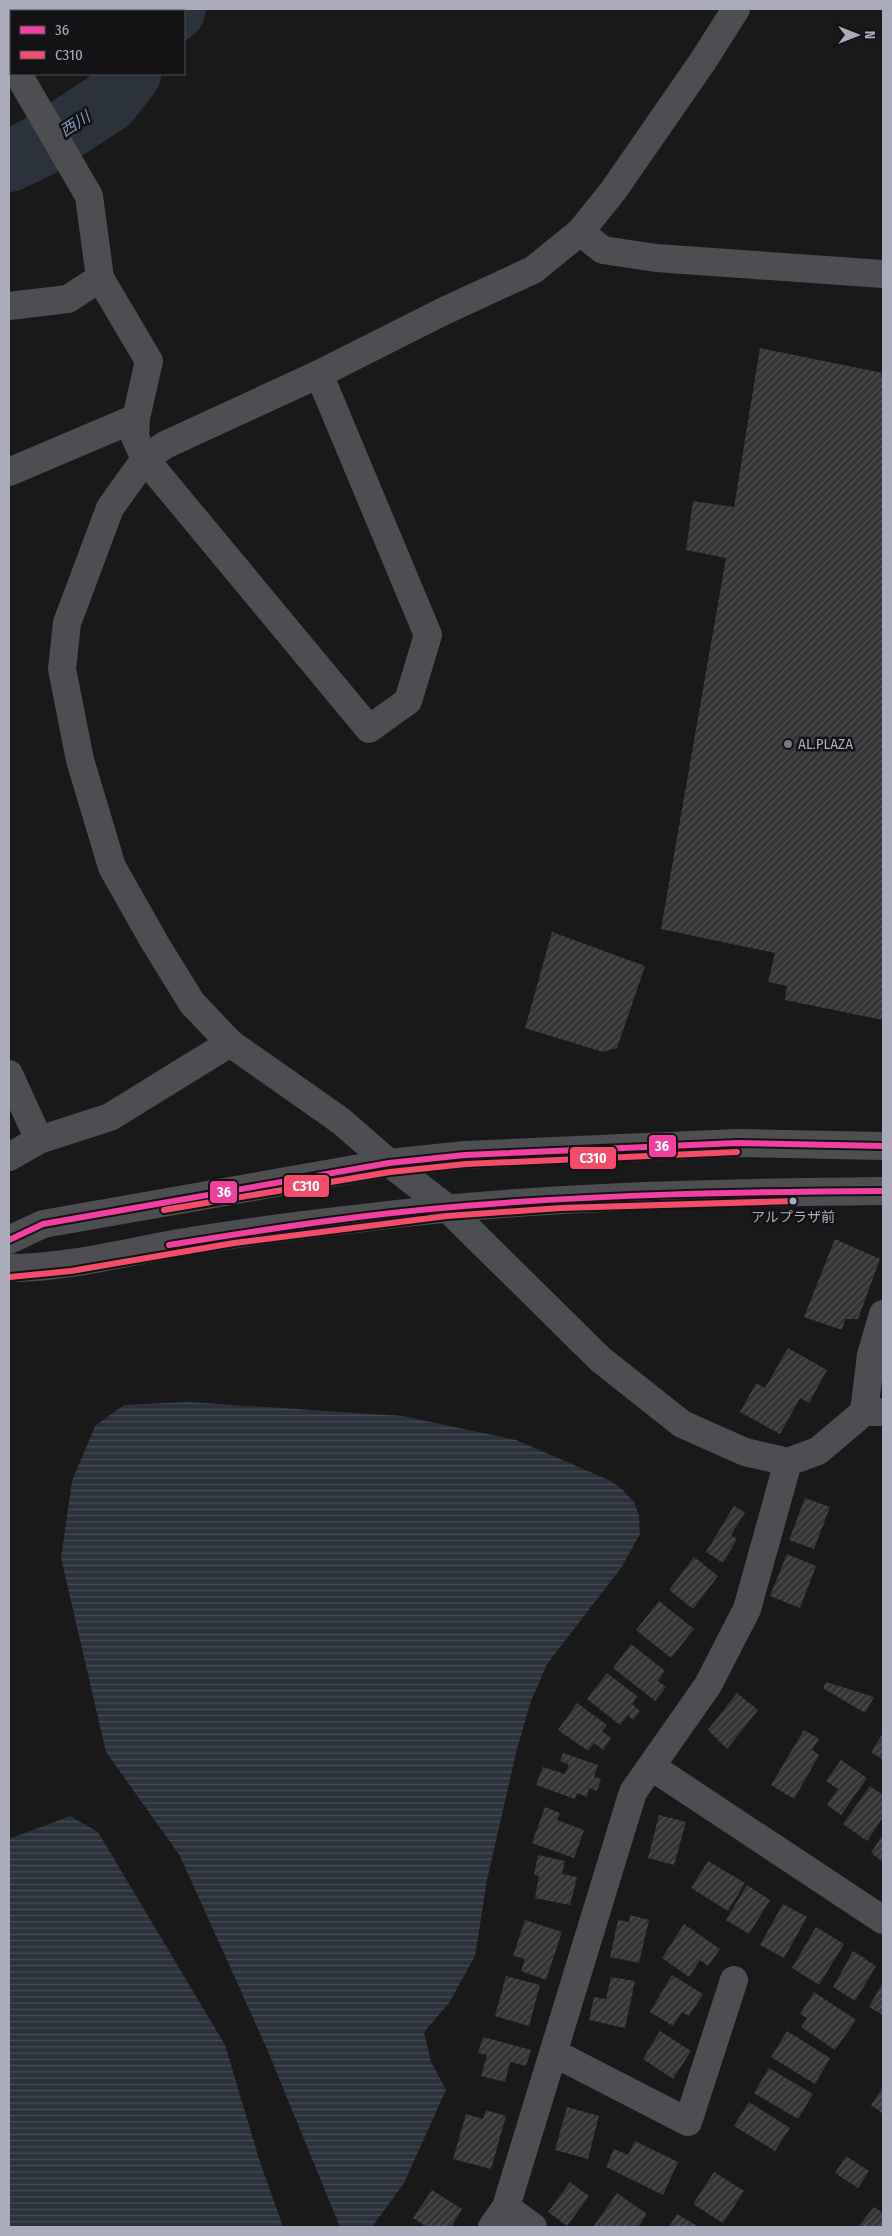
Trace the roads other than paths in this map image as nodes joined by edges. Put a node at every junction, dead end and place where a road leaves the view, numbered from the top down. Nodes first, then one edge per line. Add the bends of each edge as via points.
1 (736, 9) edge
2 (19, 75) edge
3 (580, 232) junction
4 (883, 274) edge
5 (100, 278) junction
6 (9, 306) edge
7 (319, 374) junction
8 (136, 418) junction
9 (145, 458) junction
10 (9, 472) edge
11 (230, 1043) junction
12 (9, 1074) edge
13 (39, 1140) junction
14 (883, 1146) edge
15 (9, 1157) edge
16 (388, 1163) junction
17 (883, 1191) edge
18 (446, 1207) junction
19 (9, 1240) edge
20 (9, 1268) edge
21 (883, 1314) edge
22 (874, 1412) edge
23 (788, 1462) junction
24 (652, 1767) junction
25 (883, 1920) edge
26 (734, 1980) dead end
27 (554, 2053) junction
28 (499, 2217) edge
29 (533, 2227) edge

1 - 3 street via 613,191
2 - 5 street via 89,196
3 - 4 street via 603,250 656,258
3 - 7 street via 533,270
5 - 6 street via 68,299
5 - 8 street via 149,361
7 - 9 street via 165,445
7 - 9 street via 428,635 408,701 369,729
8 - 9 street via 135,437
8 - 10 street
9 - 11 street via 110,508 68,623 62,669 80,760 112,867 192,1003
11 - 13 street via 110,1117
11 - 16 street via 341,1121
12 - 13 street
13 - 15 street
14 - 16 street via 737,1143 465,1155
16 - 18 street
16 - 19 street via 43,1224
17 - 18 street via 720,1193
18 - 20 street via 233,1234 70,1262
18 - 23 street via 600,1359 682,1424 745,1452
21 - 22 street via 871,1355
22 - 23 street via 818,1451
23 - 24 street via 746,1609 708,1685
24 - 25 street
24 - 27 street via 633,1792
26 - 27 street via 688,2122
27 - 28 street
28 - 29 street

